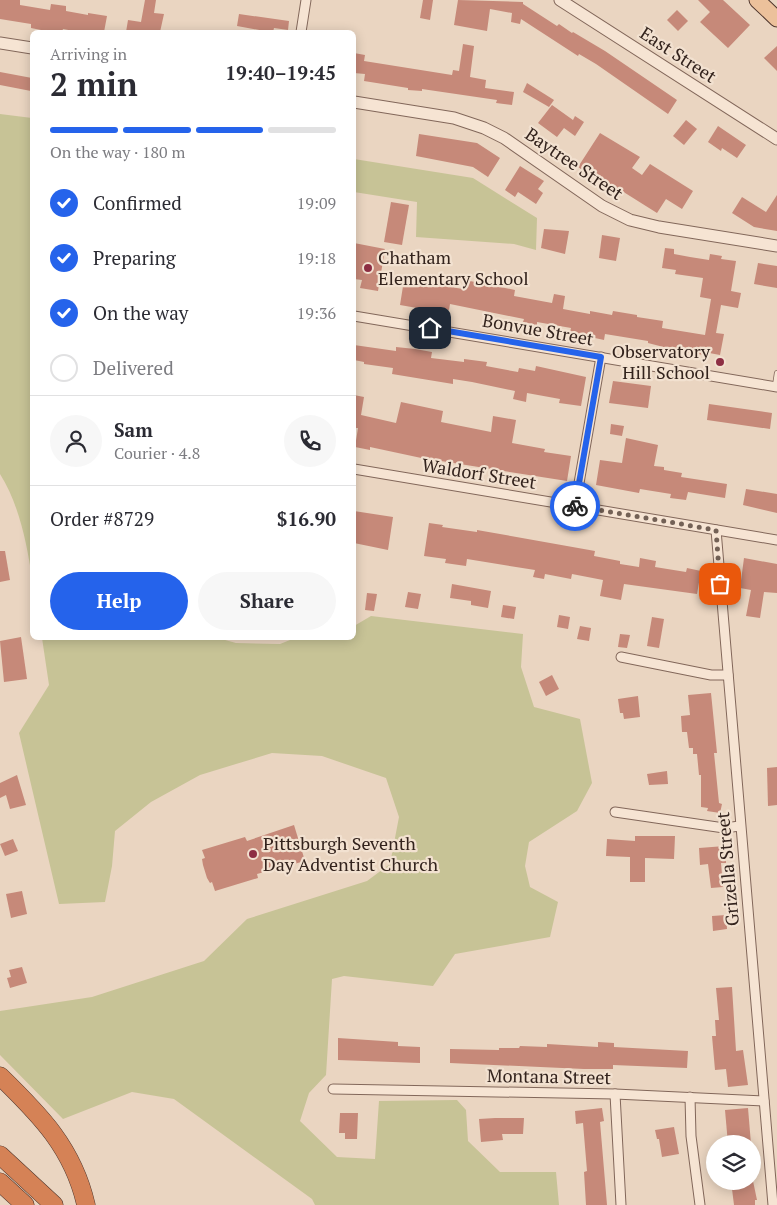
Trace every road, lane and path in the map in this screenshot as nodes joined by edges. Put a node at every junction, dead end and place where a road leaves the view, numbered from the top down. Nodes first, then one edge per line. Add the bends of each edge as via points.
1 (306, 0) edge
2 (560, 0) edge
3 (757, 0) edge
4 (777, 19) edge
5 (301, 30) edge
6 (0, 43) edge
7 (30, 48) edge
8 (356, 102) edge
9 (777, 139) edge
10 (777, 246) edge
11 (356, 316) edge
12 (601, 357) junction
13 (777, 373) edge
14 (776, 386) edge
15 (356, 470) edge
16 (575, 506) junction
17 (716, 530) junction
18 (777, 540) edge
19 (622, 657) dead end
20 (728, 675) junction
21 (615, 812) dead end
22 (740, 826) junction
23 (0, 1076) edge
24 (333, 1089) dead end
25 (615, 1094) junction
26 (690, 1097) junction
27 (764, 1100) junction
28 (0, 1155) edge
29 (0, 1182) edge
30 (25, 1205) edge
31 (54, 1205) edge
32 (86, 1205) edge
33 (621, 1205) edge
34 (700, 1205) edge
35 (773, 1205) edge

1 - 5 street
2 - 9 street, East Street
3 - 4 main road
6 - 7 street
8 - 10 street, Baytree Street via 454,118 484,128 504,138 602,206 630,220
11 - 12 street, Bonvue Street
12 - 14 street, Bonvue Street
12 - 16 street
13 - 14 lane
15 - 16 street, Waldorf Street
16 - 17 street, Waldorf Street
17 - 18 street, Waldorf Street
17 - 20 street, Grizella Street
19 - 20 street via 711,675
20 - 22 street, Grizella Street
21 - 22 street via 724,828
22 - 27 street, Grizella Street
23 - 32 highway via 47,1124 64,1149
24 - 25 street, Montana Street
25 - 26 street, Montana Street
25 - 33 street
26 - 27 street, Montana Street
26 - 34 street via 692,1146
27 - 35 street, Grizella Street
28 - 31 highway
29 - 30 highway

